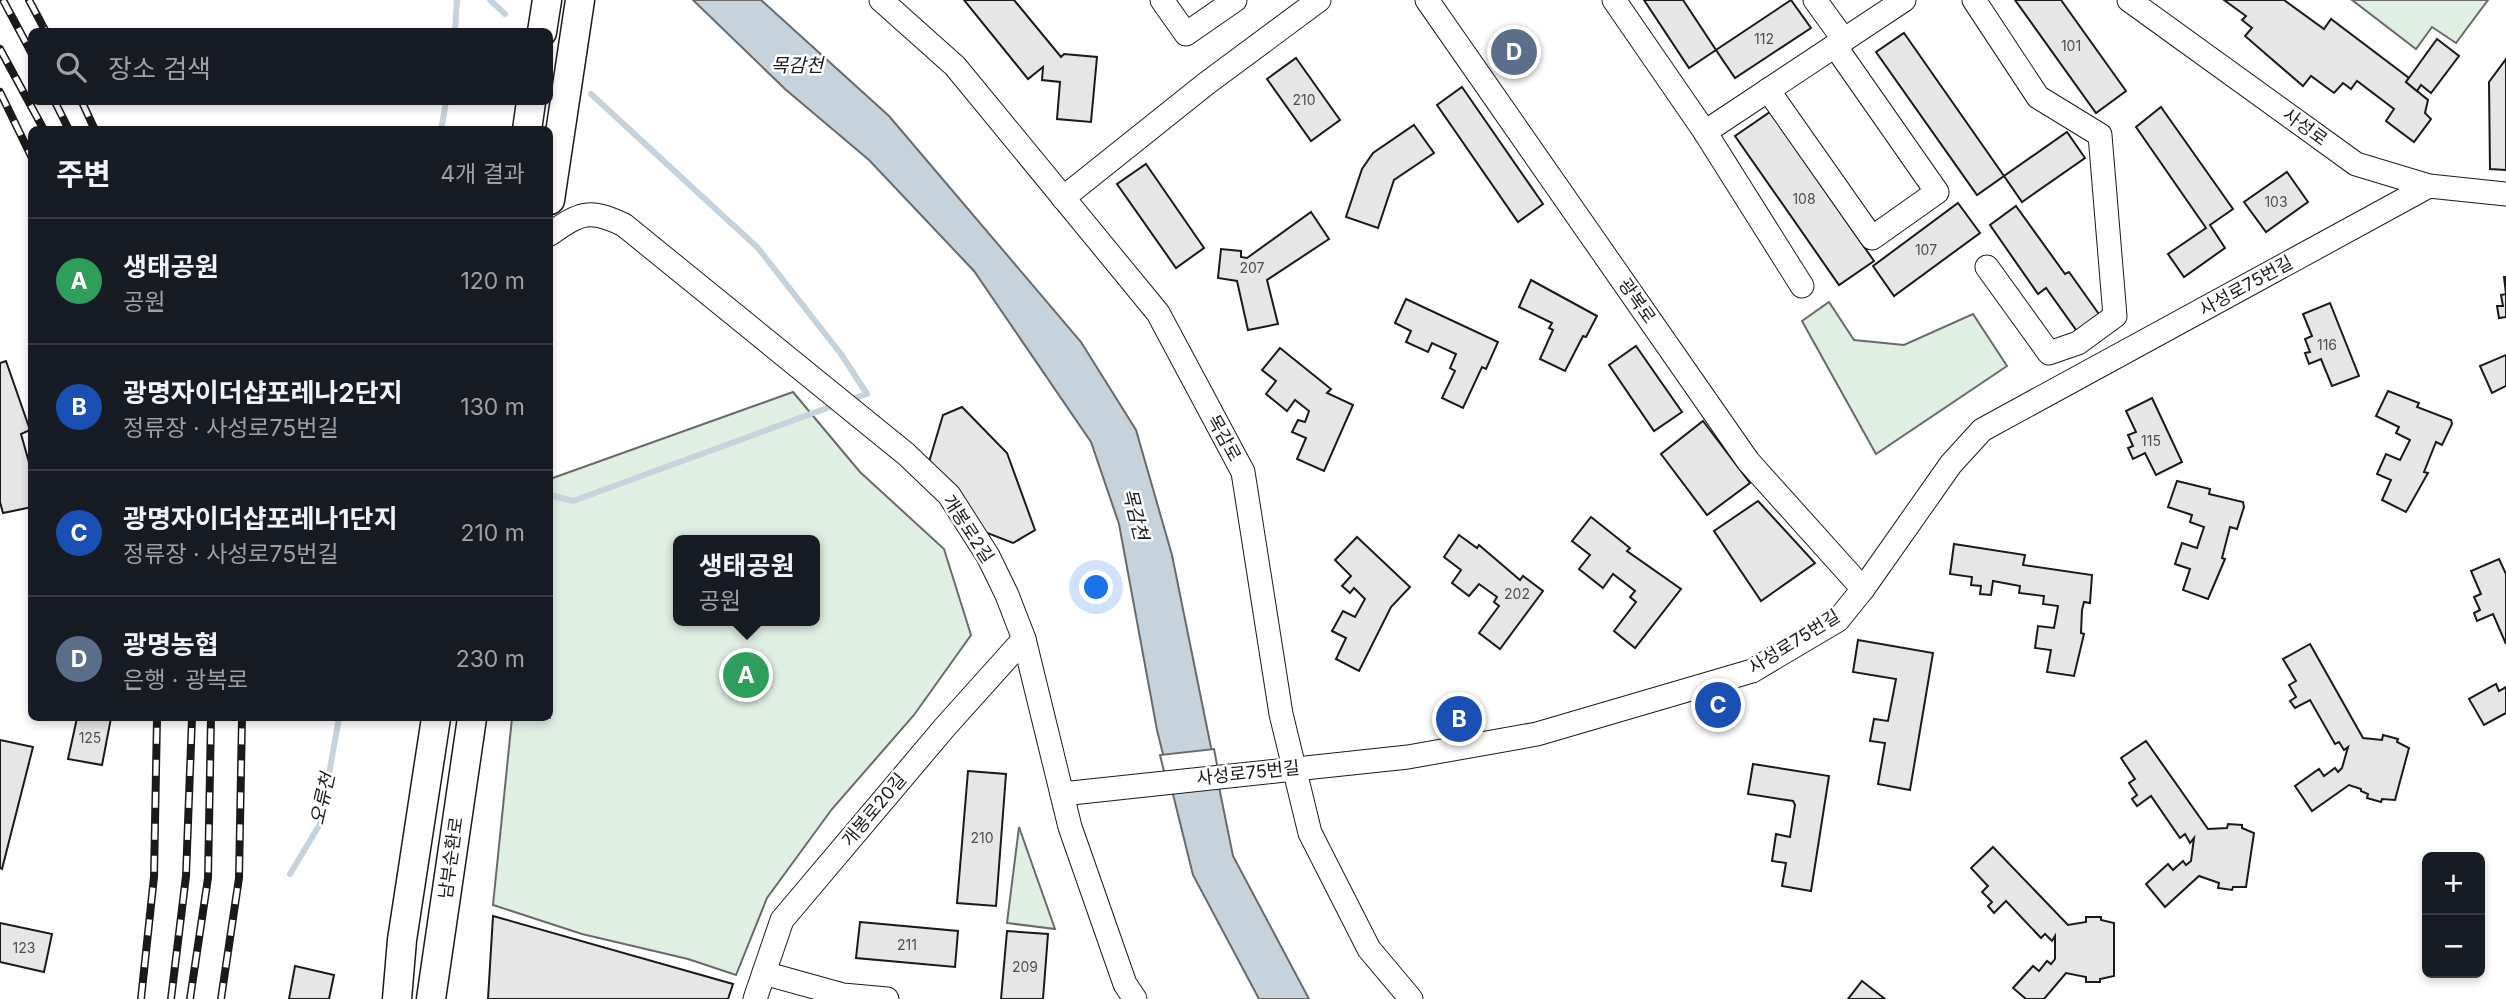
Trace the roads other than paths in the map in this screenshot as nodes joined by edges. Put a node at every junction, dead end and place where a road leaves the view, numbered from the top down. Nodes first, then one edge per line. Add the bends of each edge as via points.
1 (547, 0) edge
2 (580, 0) edge
3 (881, 0) edge
4 (1162, 0) edge
5 (1235, 0) edge
6 (1319, 0) edge
7 (1427, 0) edge
8 (1614, 0) edge
9 (1815, 0) edge
10 (1904, 0) edge
11 (1973, 0) edge
12 (2129, 0) edge
13 (543, 28) edge
14 (1839, 43) junction
15 (1768, 90) junction
16 (531, 105) edge
17 (528, 126) edge
18 (1705, 132) junction
19 (553, 180) edge
20 (2429, 186) junction
21 (2506, 194) edge
22 (1063, 198) junction
23 (553, 232) edge
24 (1987, 267) dead end
25 (1802, 286) dead end
26 (1863, 589) junction
27 (1024, 639) junction
28 (436, 721) edge
29 (472, 721) edge
30 (1284, 768) junction
31 (1062, 794) junction
32 (440, 935) junction
33 (402, 940) junction
34 (764, 973) junction
35 (388, 999) edge
36 (397, 999) edge
37 (430, 999) edge
38 (438, 999) edge
39 (755, 999) edge
40 (887, 999) edge
41 (1135, 999) edge
42 (1411, 999) edge

1 - 13 main road
2 - 19 main road
3 - 22 street, 목감로 via 954,66
4 - 5 street via 1186,34
6 - 22 street
7 - 26 street, 광복로 via 1748,461
8 - 18 street
9 - 14 street
10 - 14 street
11 - 24 street via 2038,97 2100,135 2115,316 2078,343 2049,354
12 - 20 street, 사성로 via 2356,164
14 - 15 street
14 - 15 street via 1937,192 1872,238
15 - 18 street
16 - 17 main road
18 - 25 street
20 - 21 street, 사성로
20 - 26 street, 사성로75번길 via 1982,430 1951,464
22 - 30 street, 목감로 via 1158,313 1243,472 1281,714
23 - 27 street, 개봉로2길 via 584,213 624,225 906,454 948,495 988,556
26 - 30 street, 사성로75번길 via 1838,620 1752,671 1537,734 1408,757
27 - 31 street, 개봉로2길
27 - 34 street, 개봉로20길 via 782,920
28 - 33 main road, 남부순환로
29 - 32 main road, 남부순환로
30 - 31 street, 사성로75번길
30 - 42 street, 목감로 via 1310,833 1369,949
31 - 41 street, 개봉로2길 via 1125,984
32 - 37 main road, 남부순환로
32 - 38 main road
33 - 35 main road
33 - 36 main road, 남부순환로
34 - 39 street, 개봉로20길
34 - 40 street via 844,995

